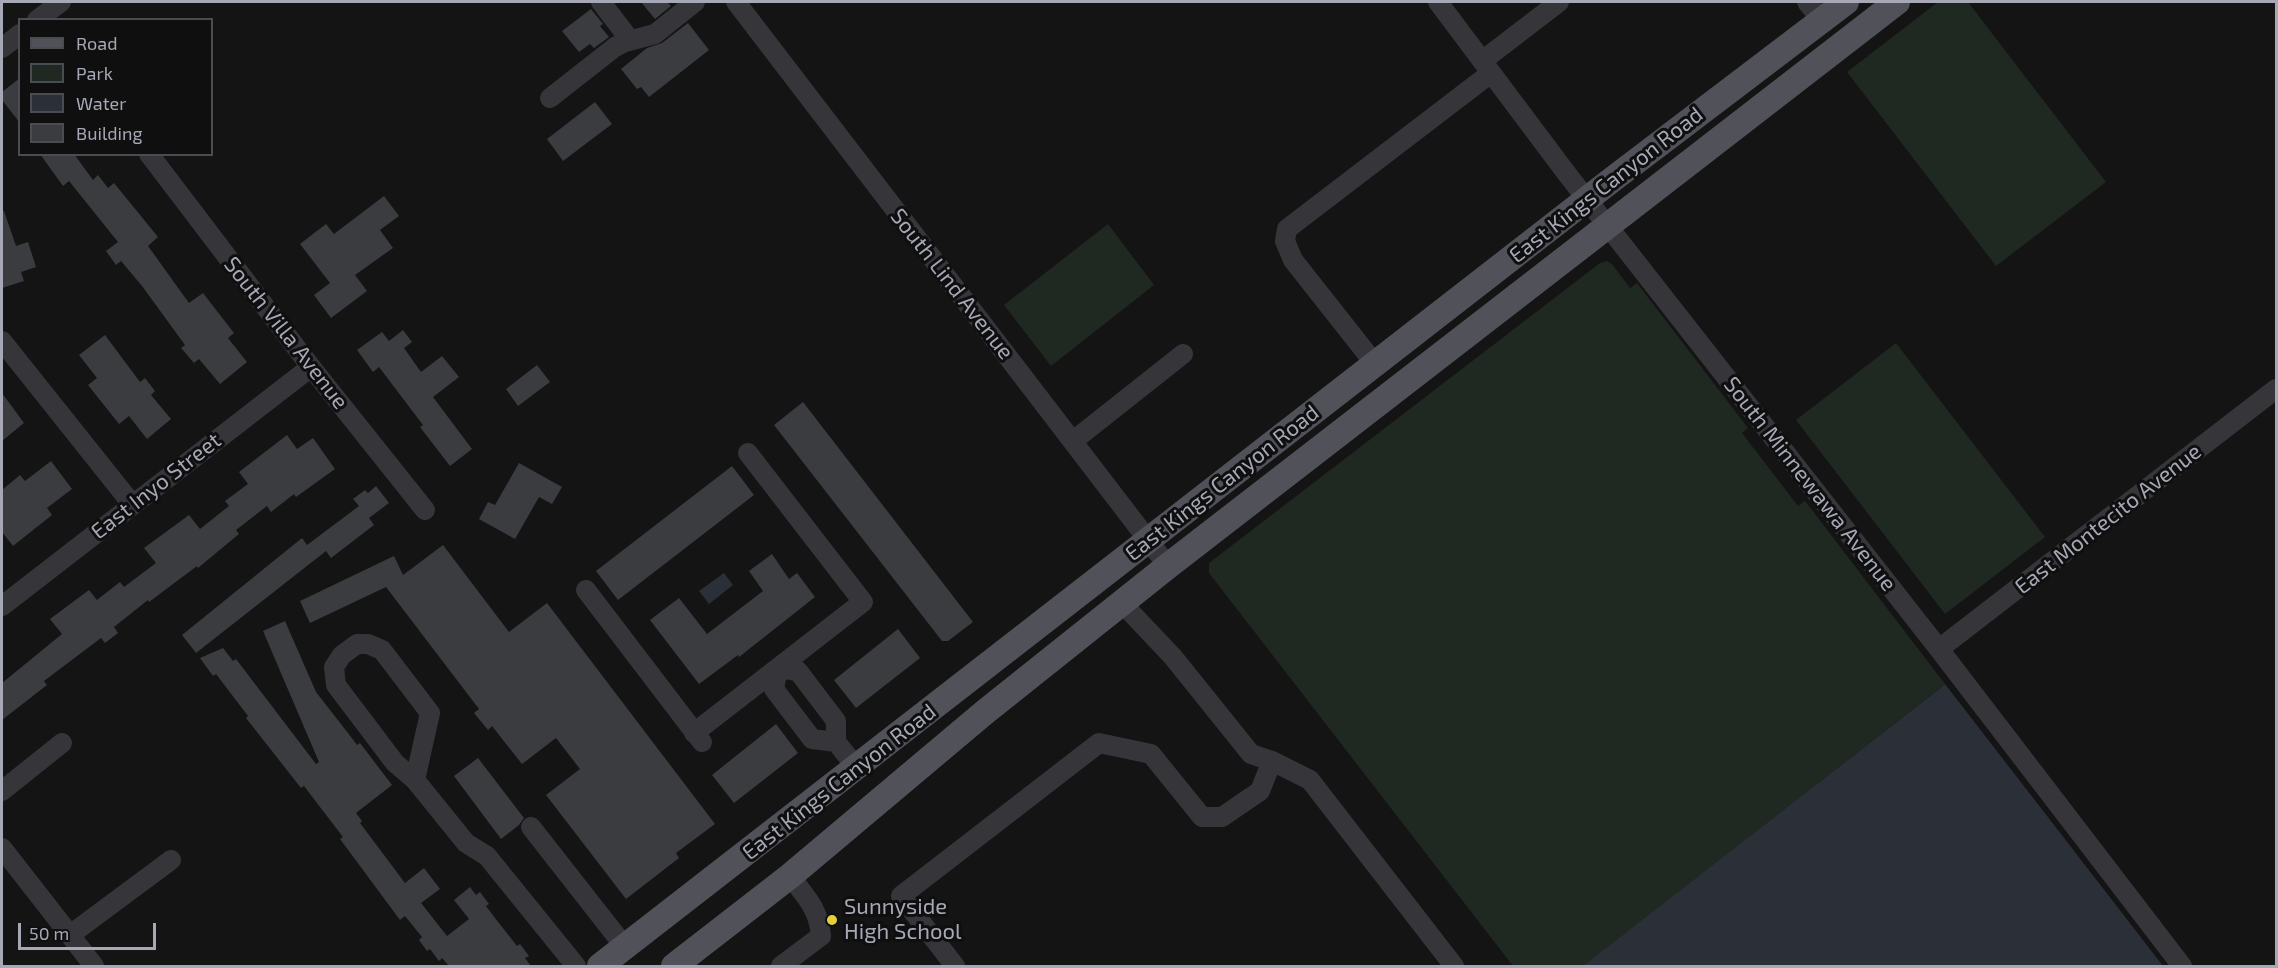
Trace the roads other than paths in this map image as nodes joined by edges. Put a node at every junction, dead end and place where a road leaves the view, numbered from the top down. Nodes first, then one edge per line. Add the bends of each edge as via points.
1 (61, 2) edge
2 (601, 2) edge
3 (695, 2) edge
4 (736, 2) edge
5 (1438, 2) edge
6 (1559, 2) edge
7 (1845, 2) edge
8 (1898, 2) edge
9 (1815, 11) edge
10 (39, 14) edge
11 (18, 36) edge
12 (630, 40) junction
13 (2, 48) edge
14 (1486, 67) junction
15 (550, 98) dead end
16 (151, 156) edge
17 (1587, 200) junction
18 (1607, 226) junction
19 (2, 340) edge
20 (1183, 354) dead end
21 (1376, 364) junction
22 (311, 367) junction
23 (2277, 389) edge
24 (1073, 441) junction
25 (748, 453) dead end
26 (132, 504) junction
27 (425, 510) dead end
28 (1148, 540) junction
29 (1168, 566) junction
30 (586, 590) dead end
31 (1122, 603) junction
32 (2, 606) edge
33 (1939, 649) junction
34 (778, 668) junction
35 (62, 742) dead end
36 (836, 742) junction
37 (1272, 761) junction
38 (857, 768) junction
39 (415, 780) junction
40 (2, 791) edge
41 (531, 827) dead end
42 (2, 848) edge
43 (171, 860) dead end
44 (790, 876) junction
45 (70, 936) junction
46 (625, 946) junction
47 (94, 966) edge
48 (576, 966) edge
49 (600, 966) edge
50 (674, 966) edge
51 (781, 966) edge
52 (955, 966) edge
53 (1454, 966) edge
54 (2182, 966) edge

1 - 10 street
2 - 12 street
3 - 12 street via 655,34
4 - 24 street, South Lind Avenue
5 - 14 street, South Minnewawa Avenue
6 - 14 street
7 - 9 main road, East Kings Canyon Road
8 - 18 main road, East Kings Canyon Road
9 - 17 main road, East Kings Canyon Road
11 - 13 street
12 - 15 street via 615,47
14 - 17 street, South Minnewawa Avenue
14 - 21 street via 1287,229 1285,240 1293,260
16 - 22 street, South Villa Avenue
17 - 18 street, South Minnewawa Avenue
17 - 21 main road, East Kings Canyon Road
18 - 29 main road, East Kings Canyon Road
18 - 33 street, South Minnewawa Avenue
19 - 26 street
20 - 24 street
21 - 28 main road, East Kings Canyon Road
22 - 26 street, East Inyo Street
22 - 27 street, South Villa Avenue
23 - 33 street, East Montecito Avenue
24 - 28 street, South Lind Avenue
25 - 34 street via 863,602
26 - 32 street, East Inyo Street
28 - 29 street, South Lind Avenue
28 - 38 main road, East Kings Canyon Road
29 - 31 main road, East Kings Canyon Road
30 - 34 street via 698,737
31 - 37 street via 1173,657 1251,754
31 - 44 main road, East Kings Canyon Road
33 - 54 street, South Minnewawa Avenue
34 - 36 street via 798,671 836,721
34 - 36 street via 774,689 812,740
35 - 40 street
36 - 38 street
37 - 52 street via 1260,791 1222,818 1202,817 1151,754 1099,743 901,896
37 - 53 street via 1310,780
38 - 46 main road, East Kings Canyon Road
39 - 39 street via 395,763 336,685 334,667 357,644 382,650 430,713
39 - 48 street via 466,843 487,856
41 - 46 street
42 - 45 street
43 - 45 street
44 - 50 main road, East Kings Canyon Road
44 - 51 street via 820,919 821,936
45 - 47 street
46 - 49 main road, East Kings Canyon Road

